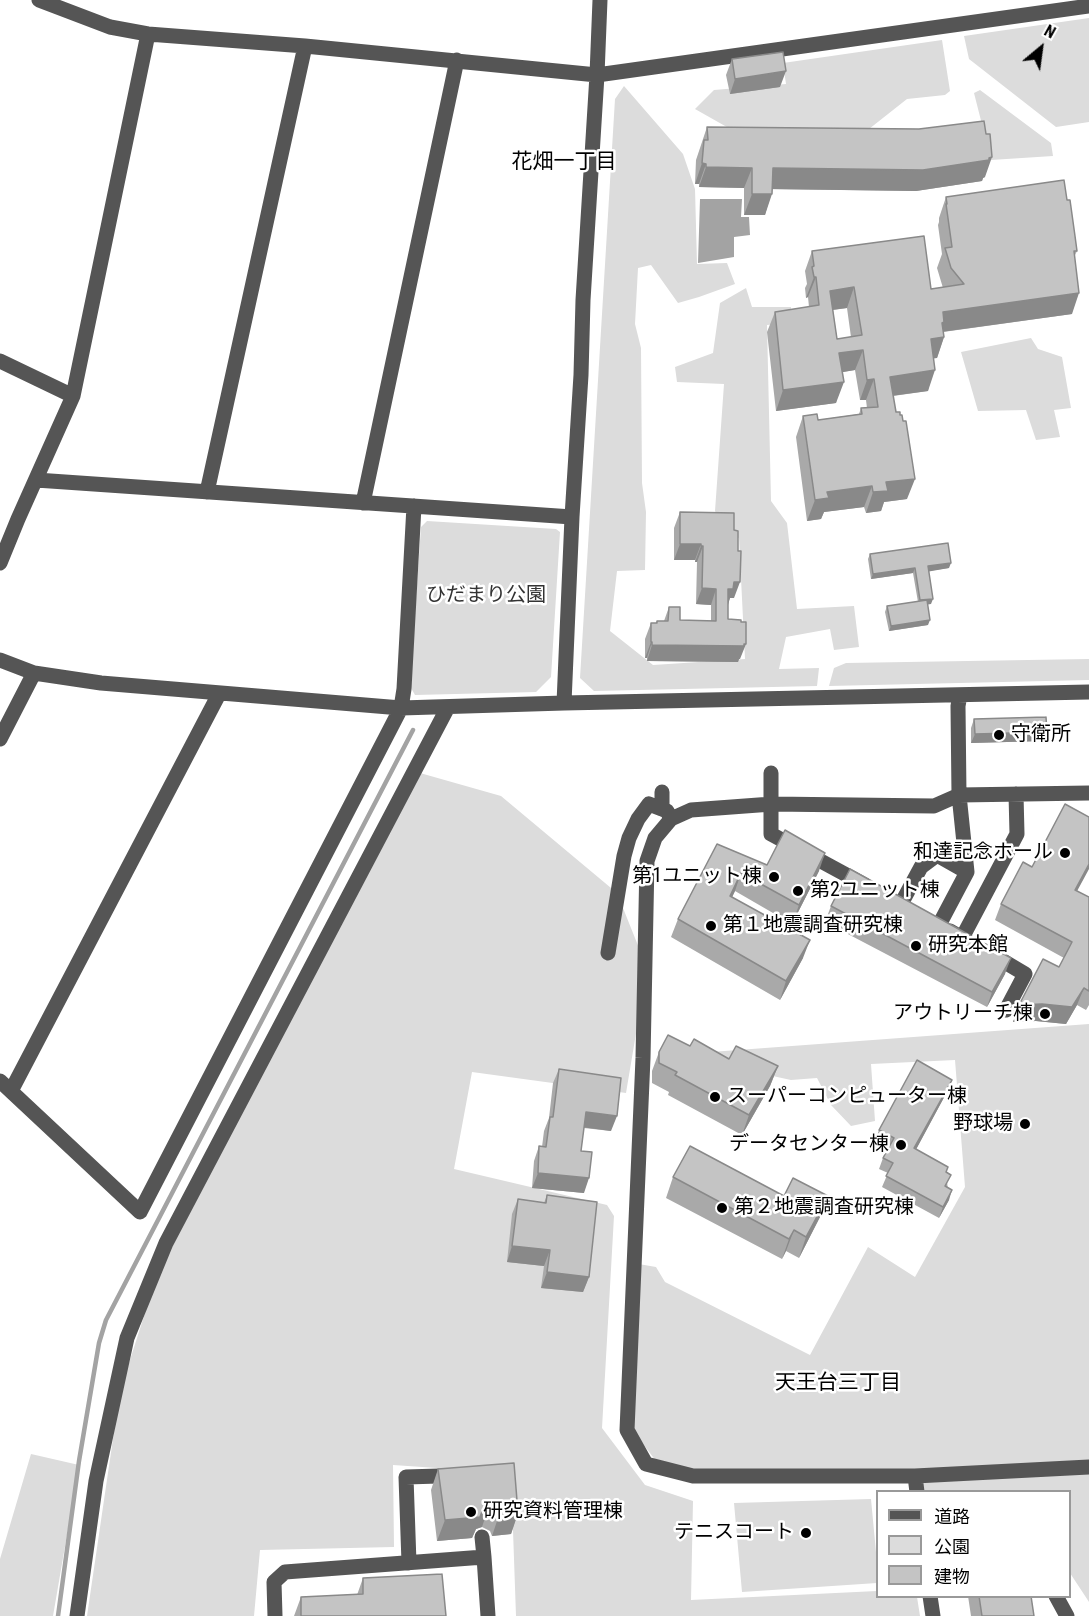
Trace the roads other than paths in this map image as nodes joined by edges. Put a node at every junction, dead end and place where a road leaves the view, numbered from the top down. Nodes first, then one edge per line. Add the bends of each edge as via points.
1 (39, 0) edge
2 (600, 0) edge
3 (1069, 4) edge
4 (1089, 6) edge
5 (148, 34) junction
6 (305, 46) junction
7 (457, 60) junction
8 (597, 75) junction
9 (0, 361) edge
10 (73, 396) junction
11 (36, 480) junction
12 (207, 492) junction
13 (363, 503) junction
14 (414, 506) junction
15 (572, 517) junction
16 (0, 563) edge
17 (0, 660) edge
18 (34, 673) junction
19 (1089, 692) edge
20 (219, 694) junction
21 (960, 695) junction
22 (564, 703) junction
23 (448, 707) junction
24 (401, 708) junction
25 (0, 739) edge
26 (771, 773) dead end
27 (662, 792) dead end
28 (1089, 793) edge
29 (1016, 794) junction
30 (959, 795) junction
31 (772, 804) junction
32 (666, 814) junction
33 (967, 872) junction
34 (971, 943) junction
35 (608, 952) dead end
36 (1006, 1010) dead end
37 (6, 1086) edge
38 (1089, 1467) edge
39 (439, 1476) edge
40 (916, 1484) edge
41 (482, 1537) dead end
42 (484, 1557) junction
43 (409, 1563) junction
44 (930, 1598) edge
45 (1057, 1598) edge
46 (77, 1616) edge
47 (275, 1616) edge
48 (488, 1616) edge
49 (933, 1616) edge
50 (1067, 1616) edge

1 - 5 street via 110,27
2 - 8 street
3 - 4 street
3 - 8 street
5 - 6 street
5 - 10 street
6 - 7 street
6 - 12 street
7 - 8 street
7 - 13 street
8 - 15 street
9 - 10 street
10 - 11 street
11 - 12 street
11 - 16 street
12 - 13 street
13 - 14 street
14 - 15 street
14 - 24 street
15 - 22 street
17 - 18 street
18 - 20 street
18 - 25 street
19 - 21 street
20 - 24 street
20 - 37 street
21 - 22 street
21 - 30 street
22 - 23 street
23 - 24 street
23 - 46 street via 166,1243 140,1306 127,1338 96,1480
24 - 37 street via 140,1212
26 - 31 street
27 - 32 street
28 - 29 street
29 - 30 street
29 - 34 street via 1017,834
30 - 31 street via 934,806
30 - 33 street
31 - 32 street
31 - 33 street via 771,834 905,907 921,867 937,855
32 - 35 street via 649,804 629,838
32 - 40 street via 647,861 627,1430 646,1464 693,1476
33 - 34 street via 934,922
34 - 36 street via 1025,974
38 - 40 street
39 - 43 street via 406,1477
41 - 42 street
42 - 43 street
42 - 48 street
43 - 47 street via 285,1572 274,1582
44 - 49 street
45 - 50 street

